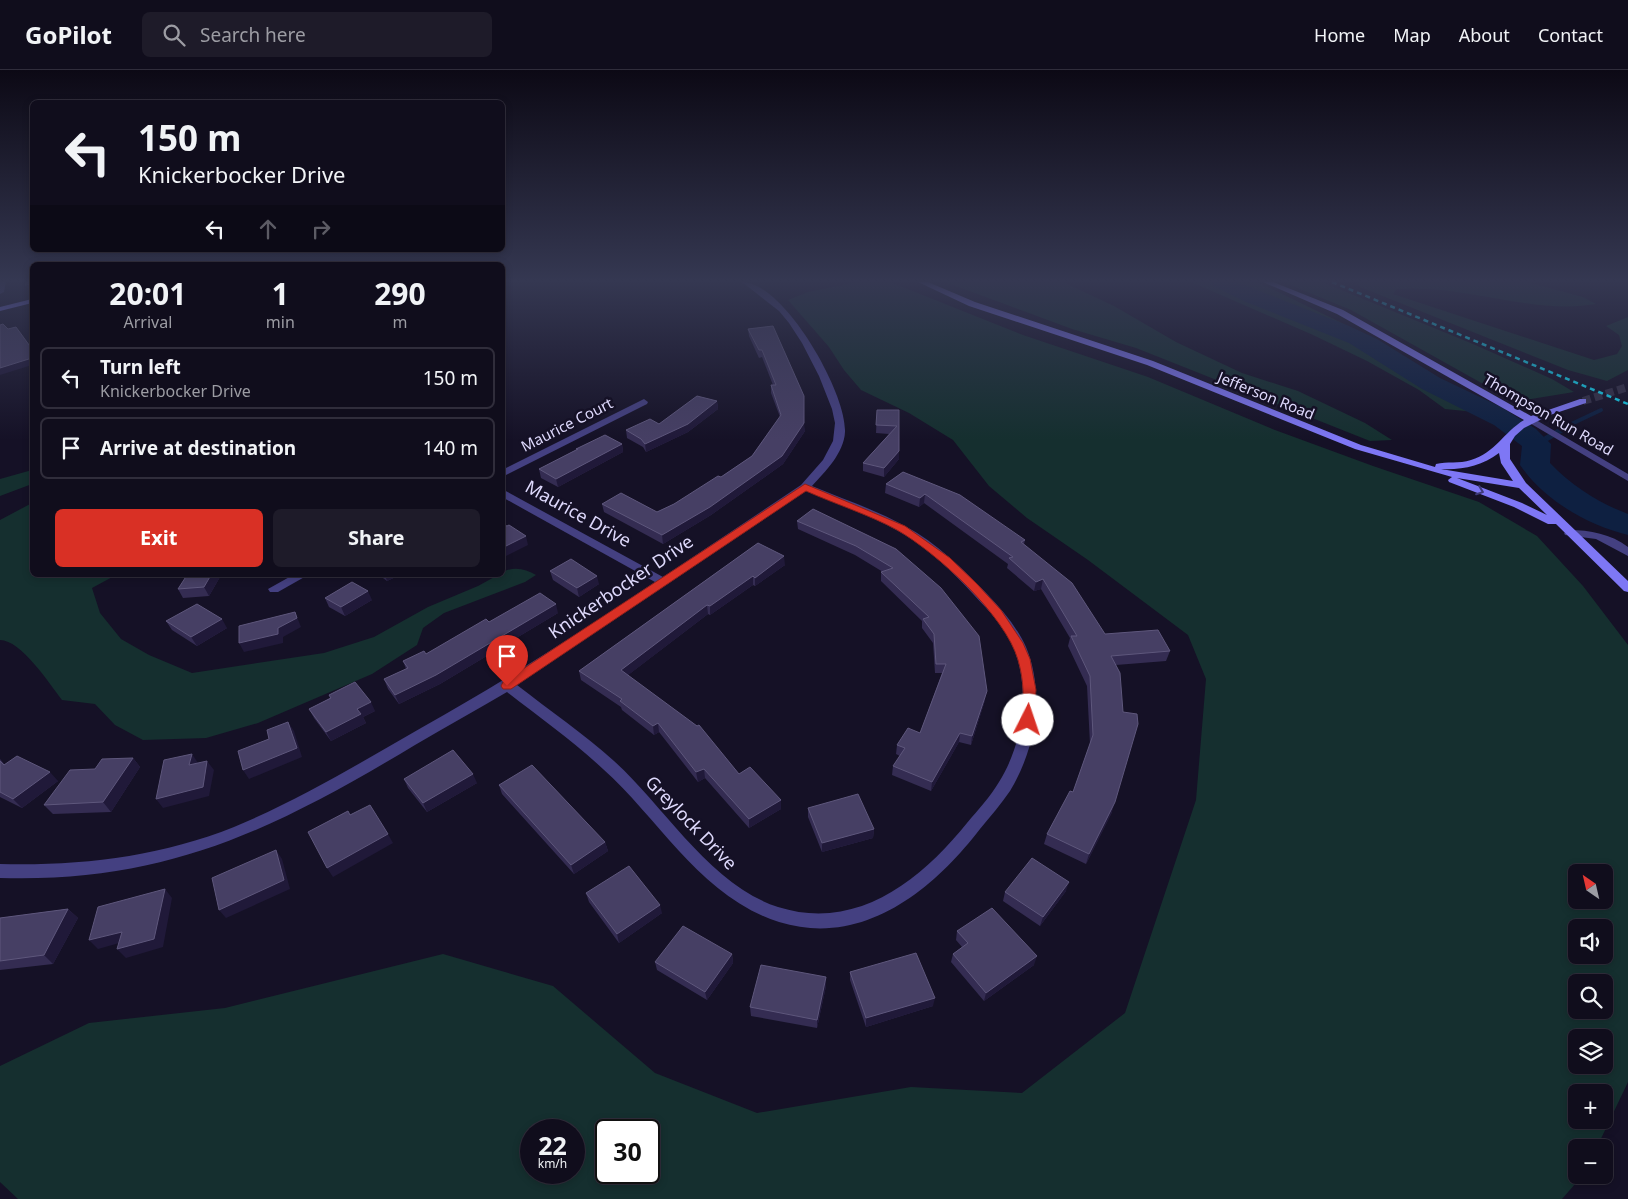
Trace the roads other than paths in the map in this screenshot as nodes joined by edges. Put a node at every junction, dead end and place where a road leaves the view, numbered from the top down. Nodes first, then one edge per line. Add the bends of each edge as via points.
1 (801, 335) edge
2 (1064, 335) edge
3 (1380, 335) edge
4 (1582, 401) tunnel mouth
5 (644, 402) dead end
6 (1531, 420) junction
7 (1508, 439) junction
8 (1402, 462) junction
9 (505, 472) edge
10 (1628, 478) edge
11 (1522, 485) junction
12 (805, 487) junction
13 (505, 494) edge
14 (1569, 532) junction
15 (1628, 553) edge
16 (298, 577) edge
17 (663, 582) junction
18 (1628, 588) edge
19 (274, 589) dead end
20 (507, 686) junction
21 (0, 871) edge

1 - 12 street, Knickerbocker Drive via 831,394 839,414 840,431 826,465
2 - 8 street, Jefferson Road via 1142,361 1312,430
3 - 6 street, Thompson Run Road
4 - 6 street
5 - 9 street, Maurice Court
6 - 7 street via 1521,425
6 - 10 street, Thompson Run Road
7 - 8 street via 1487,459 1473,463 1443,466
7 - 11 street via 1504,455
8 - 11 street, Jefferson Road via 1444,473
8 -> 14 street via 1518,505
11 - 14 street
12 - 17 street, Knickerbocker Drive
12 - 20 street, Greylock Drive via 901,528 946,561 997,612 1018,643 1028,674 1027,730 1006,783 944,862 908,892 870,911 830,919 788,917 754,904 706,869 609,764
13 - 17 street, Maurice Drive
14 - 15 street via 1598,535
14 - 18 street
16 - 19 street
17 - 20 street, Knickerbocker Drive
20 - 21 street, Knickerbocker Drive via 311,798 234,833 168,854 108,866 50,872

